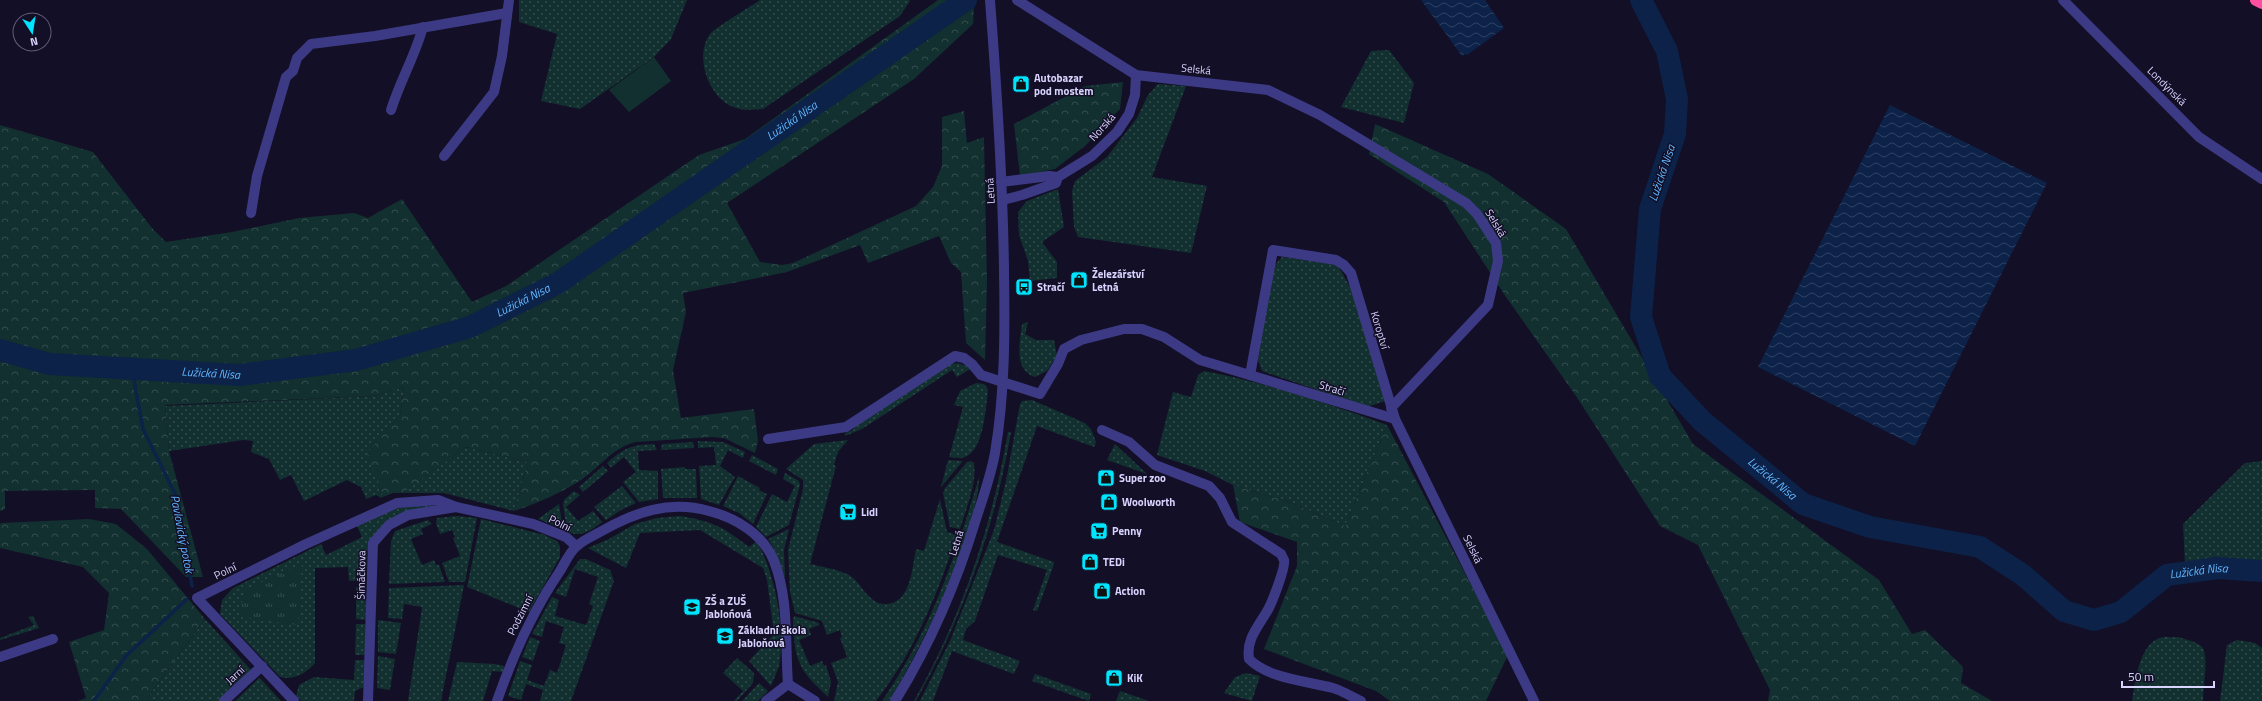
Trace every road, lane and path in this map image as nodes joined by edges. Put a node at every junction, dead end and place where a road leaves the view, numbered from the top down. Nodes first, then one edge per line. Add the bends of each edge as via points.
1 (509, 0) edge
2 (990, 0) edge
3 (1017, 0) edge
4 (2063, 0) edge
5 (2256, 0) edge
6 (2262, 3) edge
7 (507, 13) junction
8 (423, 27) junction
9 (1136, 75) junction
10 (391, 110) dead end
11 (444, 156) dead end
12 (1058, 177) junction
13 (2262, 179) edge
14 (1001, 182) junction
15 (1003, 200) junction
16 (251, 213) dead end
17 (1250, 375) junction
18 (1003, 380) junction
19 (1391, 408) junction
20 (1395, 419) junction
21 (1102, 430) dead end
22 (768, 439) dead end
23 (456, 507) junction
24 (576, 546) junction
25 (53, 639) dead end
26 (0, 657) edge
27 (262, 666) junction
28 (788, 684) junction
29 (224, 701) edge
30 (294, 701) edge
31 (368, 701) edge
32 (497, 701) edge
33 (766, 701) edge
34 (815, 701) edge
35 (895, 701) edge
36 (1361, 701) edge
37 (1534, 701) edge

1 - 7 street
2 - 14 street, Letná
3 - 9 street, Selská
4 - 13 street, Londýnská via 2199,137
5 - 6 highway
7 - 8 street
7 - 11 street via 502,56 494,92
8 - 10 street via 418,47 399,84
8 - 16 street via 311,44 297,58 293,72 286,77 257,176
9 - 12 street, Norská via 1135,95 1129,114 1117,132 1092,156
9 - 19 street, Selská via 1268,90 1320,115 1466,203 1477,214 1496,243 1498,254 1488,305
12 - 14 street
12 - 15 street, Norská via 1056,182 1047,187
14 - 15 street, Letná
15 - 18 street, Letná
17 - 18 street, Stračí via 1200,360 1164,338 1142,329 1124,329 1081,340 1064,349 1040,394
17 - 19 street, Koroptví via 1273,250 1341,262 1351,273
17 - 20 street, Stračí
18 - 22 street via 981,375 964,358 955,356 846,427
18 - 35 street, Letná via 995,454 966,552 949,601
19 - 20 street, Selská
20 - 37 street, Selská
21 - 36 street via 1129,442 1155,466 1210,486 1220,498 1232,522 1281,554 1284,560 1267,612 1255,628 1250,643 1249,659 1254,664 1283,676 1335,688
23 - 24 street, Polní via 533,524 566,537
23 - 27 street, Polní via 438,500 397,503 306,544 197,598
23 - 31 street, Šimáčkova via 408,515 389,525 373,543
24 - 28 street, Polní via 637,513 665,507 718,513 748,528 762,541 774,562 785,616
24 - 32 street, Podzimní via 539,601 513,656
25 - 26 street
27 - 29 street, Jarní
27 - 30 street
28 - 33 street
28 - 34 street

